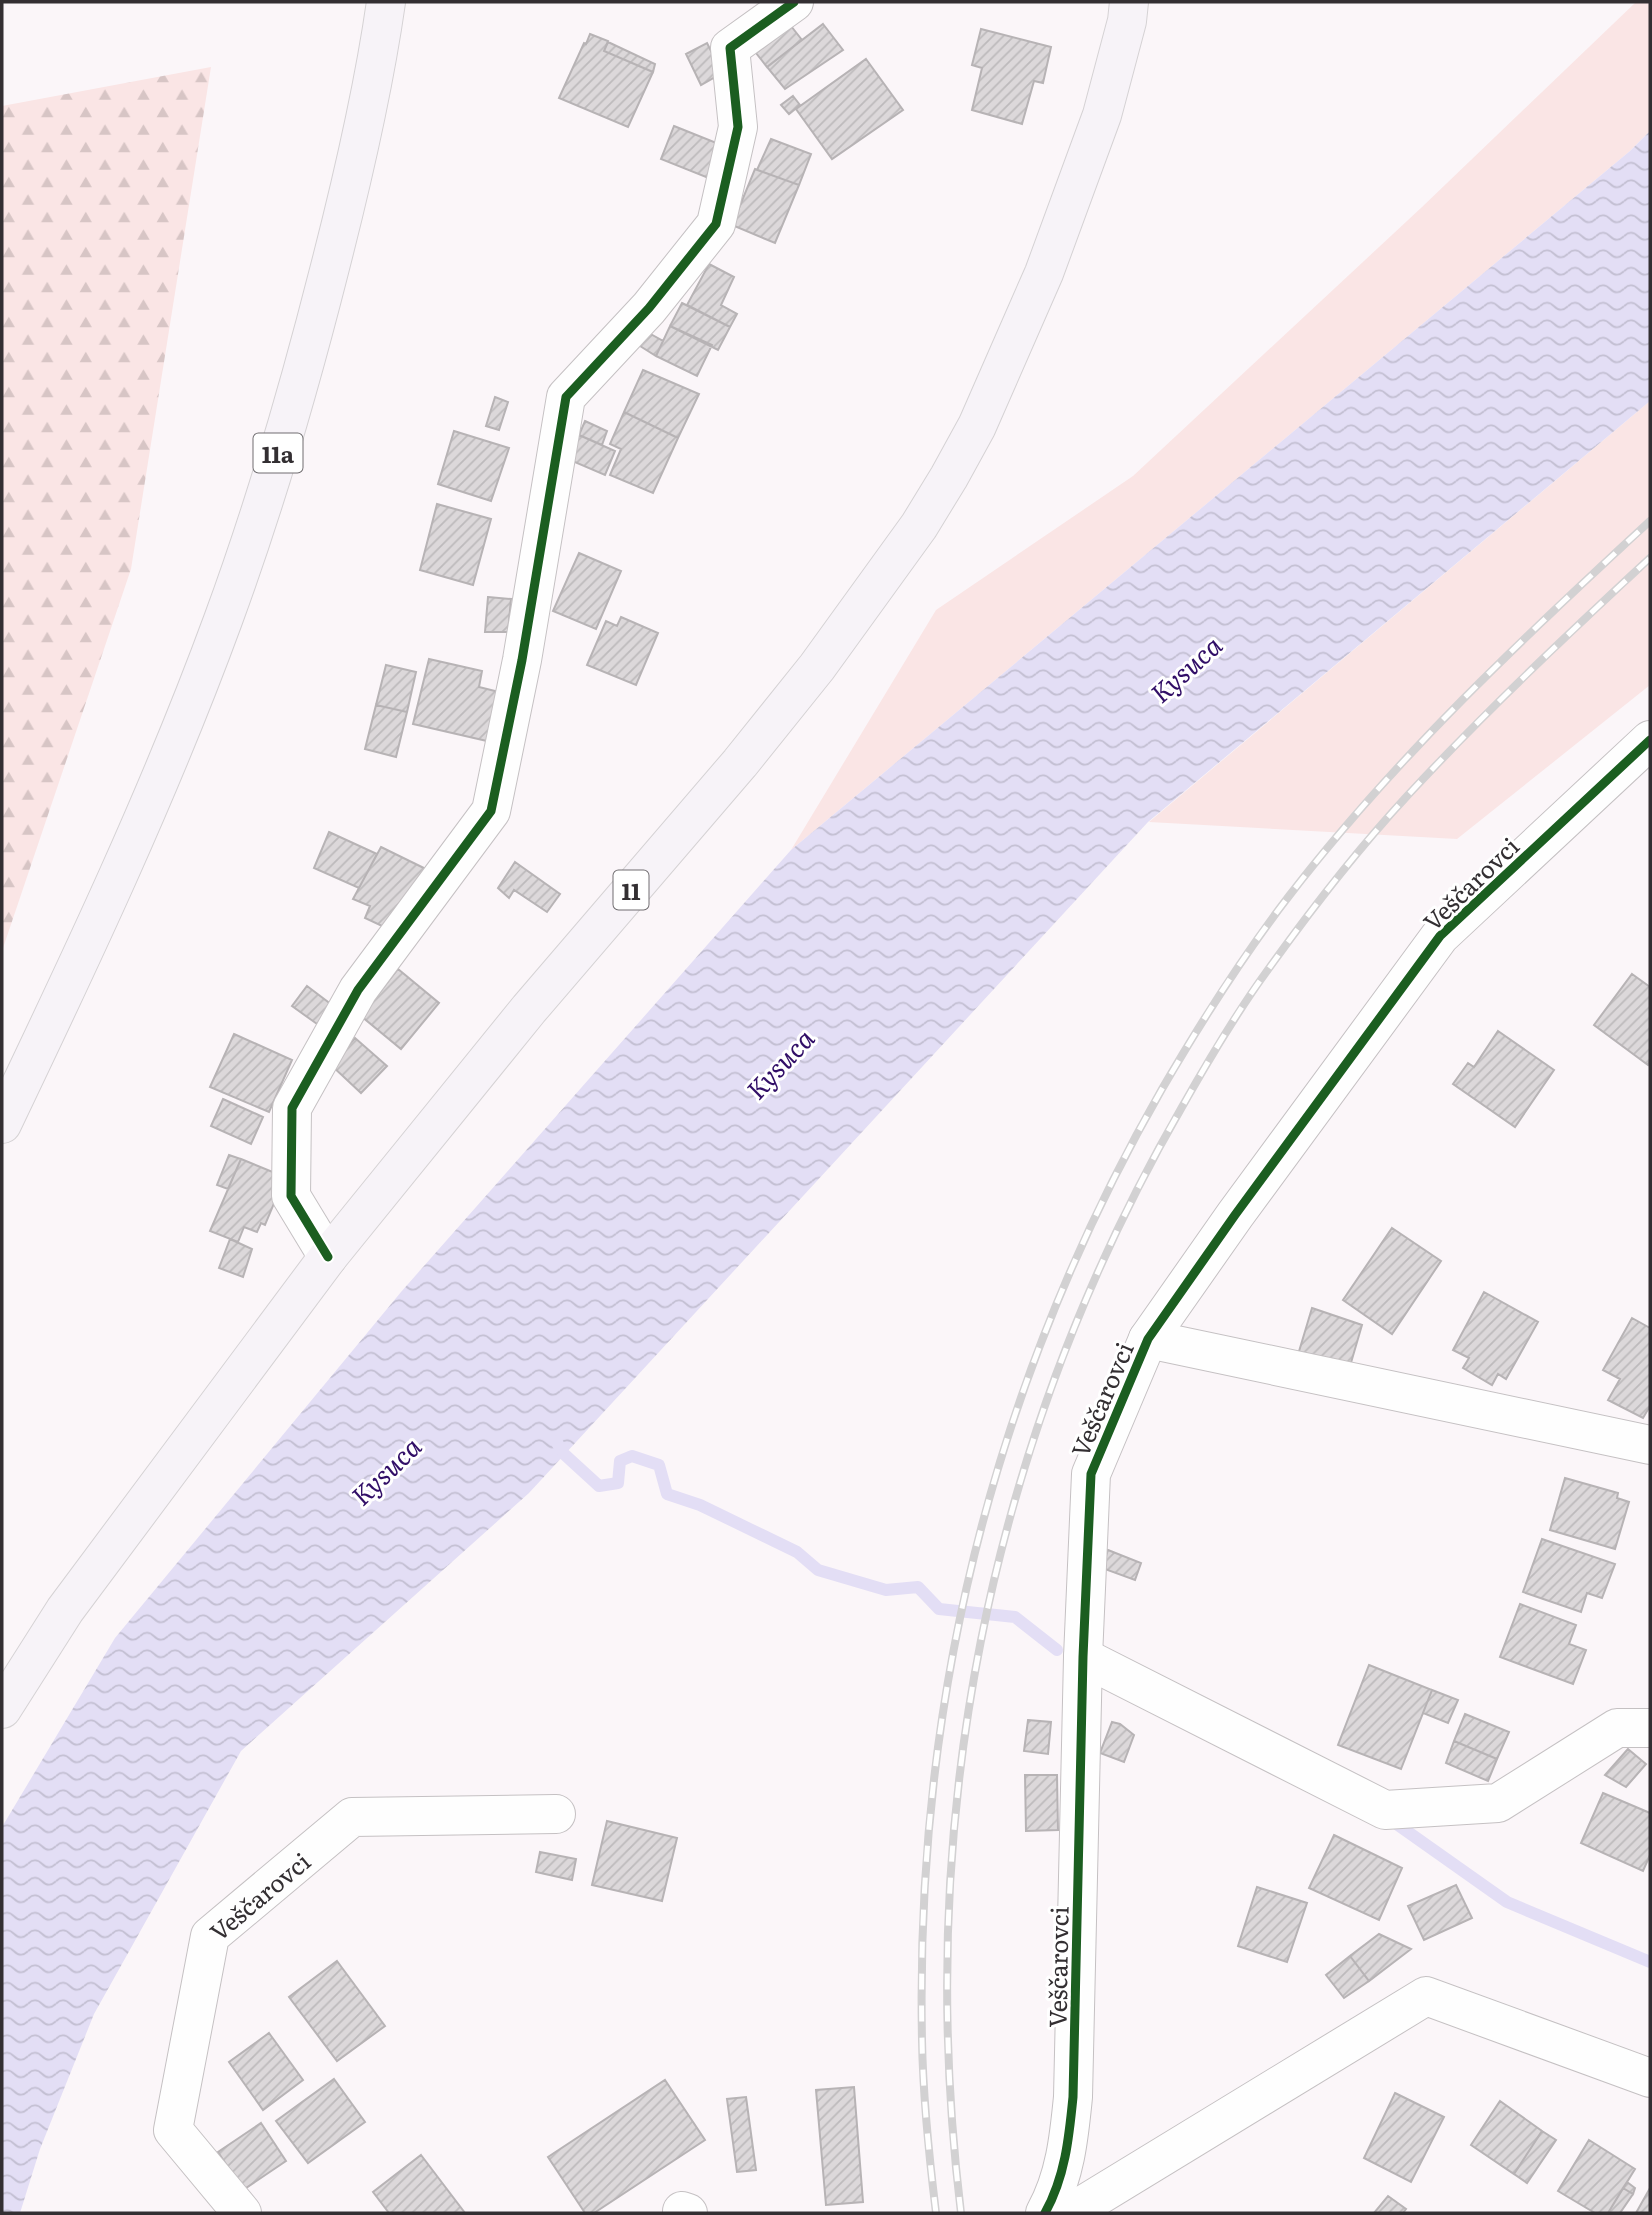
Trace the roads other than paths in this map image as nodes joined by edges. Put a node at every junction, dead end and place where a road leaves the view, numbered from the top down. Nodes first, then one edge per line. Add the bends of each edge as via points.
1 (386, 2) edge
2 (794, 2) edge
3 (1129, 2) edge
4 (1650, 740) edge
5 (2, 1124) edge
6 (328, 1257) junction
7 (1148, 1339) junction
8 (1650, 1445) edge
9 (1083, 1657) junction
10 (2, 1709) edge
11 (1650, 1728) edge
12 (556, 1814) dead end
13 (1650, 2078) edge
14 (242, 2213) edge
15 (1045, 2213) edge
16 (1070, 2213) edge

1 - 5 main road, 11a via 346,206 311,342 223,620 170,755
2 - 6 street via 730,48 738,127 716,224 649,308 566,397 522,660 491,811 358,990 292,1108 292,1196
3 - 6 main road, 11 via 1102,115 1044,273 977,426 919,526 792,699
4 - 7 street, Veščarovci via 1440,936
6 - 10 main road, 11 via 65,1610
7 - 8 street, Veščarovci
7 - 9 street, Veščarovci via 1091,1474
9 - 11 street via 1385,1810 1498,1802 1617,1728
9 - 15 street, Veščarovci via 1073,2097 1068,2149
12 - 14 street, Veščarovci via 352,1816 211,1936 173,2130
13 - 16 street via 1426,1996

